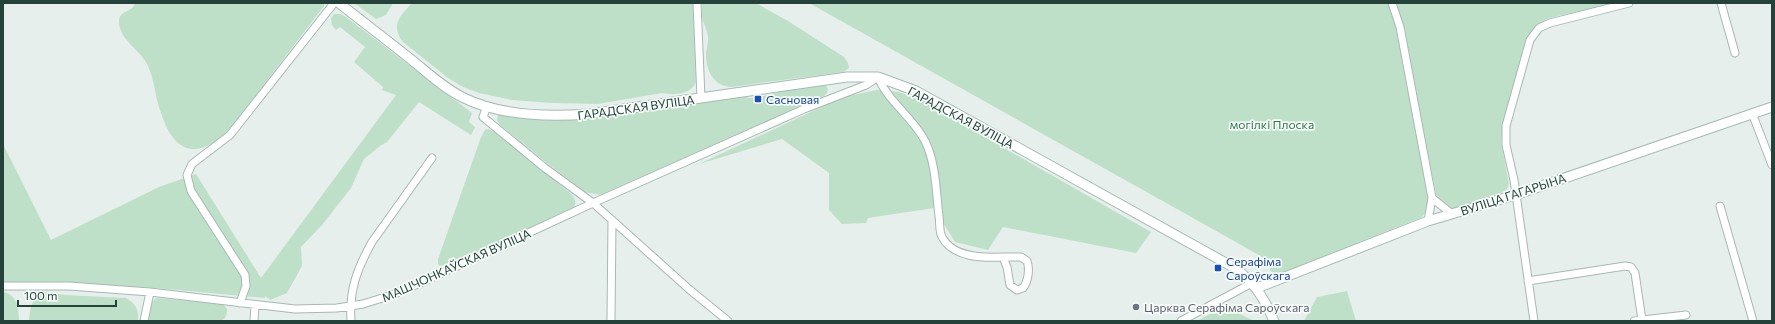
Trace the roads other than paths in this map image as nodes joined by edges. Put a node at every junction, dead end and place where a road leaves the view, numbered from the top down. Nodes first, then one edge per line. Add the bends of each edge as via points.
1 (334, 3) edge
2 (338, 3) edge
3 (697, 3) edge
4 (1392, 3) edge
5 (1629, 3) edge
6 (1721, 3) edge
7 (1735, 53) dead end
8 (878, 77) junction
9 (701, 98) junction
10 (487, 106) junction
11 (1772, 107) edge
12 (1752, 113) junction
13 (432, 158) dead end
14 (1772, 165) edge
15 (1515, 195) junction
16 (1432, 198) junction
17 (593, 203) junction
18 (1720, 206) dead end
19 (1452, 214) junction
20 (612, 220) junction
21 (1428, 222) junction
22 (1003, 257) junction
23 (1528, 280) junction
24 (1255, 285) junction
25 (3, 286) edge
26 (150, 292) junction
27 (240, 303) junction
28 (255, 305) junction
29 (350, 306) junction
30 (1686, 315) dead end
31 (1642, 320) junction
32 (144, 321) edge
33 (254, 321) edge
34 (350, 321) edge
35 (611, 321) edge
36 (728, 321) edge
37 (1181, 321) edge
38 (1274, 321) edge
39 (1534, 321) edge
40 (1634, 321) edge
41 (1753, 321) edge

1 - 27 street via 235,130 192,164 187,175 191,191 244,274 246,286
2 - 10 main road, ГАРАДСКАЯ ВУЛІЦА via 444,86 463,98
3 - 9 street
4 - 16 street via 1400,27
5 - 15 street via 1550,22 1539,28 1530,40 1506,126 1506,145
6 - 7 street
8 - 9 main road, ГАРАДСКАЯ ВУЛІЦА via 832,78
8 - 17 street, МАШЧОНКАЎСКАЯ ВУЛІЦА
8 - 22 street via 889,96 913,122 926,143 933,166 942,237 954,249 969,255
8 - 24 main road, ГАРАДСКАЯ ВУЛІЦА via 923,95 1222,260
9 - 10 main road, ГАРАДСКАЯ ВУЛІЦА via 570,115 526,114
10 - 17 street via 483,117
11 - 12 main road, ВУЛІЦА ГАГАРЫНА
12 - 14 street
12 - 15 main road, ВУЛІЦА ГАГАРЫНА
13 - 29 street via 364,256 353,284
15 - 19 main road, ВУЛІЦА ГАГАРЫНА
15 - 23 street
16 - 19 street
16 - 21 street
17 - 20 street
17 - 29 street, МАШЧОНКАЎСКАЯ ВУЛІЦА via 392,295
18 - 41 street
19 - 21 main road, ВУЛІЦА ГАГАРЫНА
20 - 35 street
20 - 36 street
21 - 24 main road, ВУЛІЦА ГАГАРЫНА
22 - 22 street via 1021,257 1027,261 1026,283 1023,288 1017,290 1010,285 1008,267
23 - 31 street via 1631,267 1635,273
23 - 39 street
24 - 37 street
24 - 38 main road, ГАРАДСКАЯ ВУЛІЦА
25 - 26 street, МАШЧОНКАЎСКАЯ ВУЛІЦА via 42,285
26 - 27 street, МАШЧОНКАЎСКАЯ ВУЛІЦА
26 - 32 street
27 - 28 street, МАШЧОНКАЎСКАЯ ВУЛІЦА
28 - 29 street, МАШЧОНКАЎСКАЯ ВУЛІЦА via 310,309
28 - 33 street
29 - 34 street
30 - 31 street
31 - 40 street

